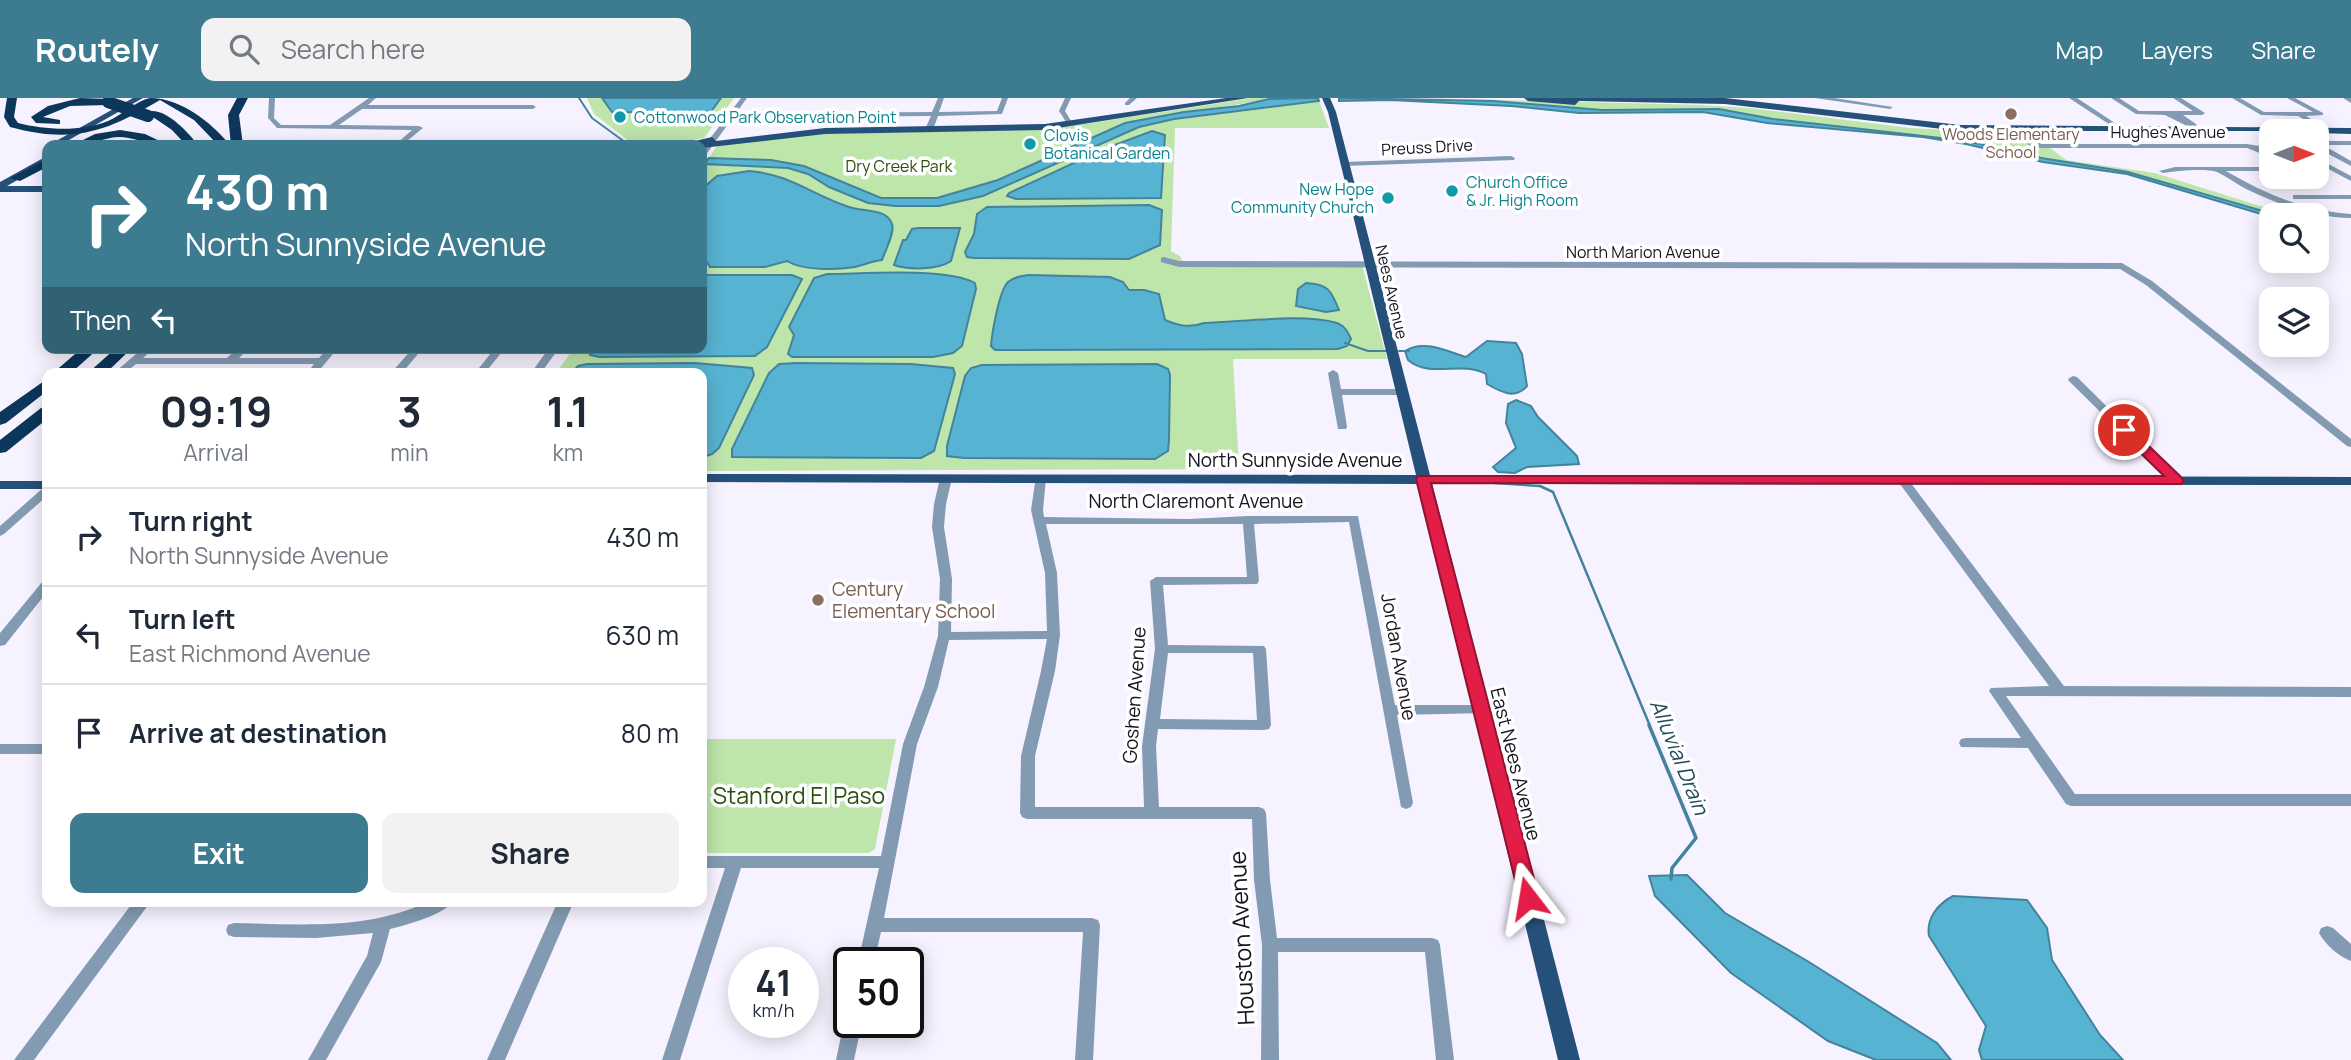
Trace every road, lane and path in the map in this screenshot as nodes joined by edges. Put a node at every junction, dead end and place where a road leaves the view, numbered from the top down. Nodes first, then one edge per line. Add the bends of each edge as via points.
1 (12, 98) edge
2 (121, 98) edge
3 (133, 98) edge
4 (139, 98) edge
5 (155, 98) edge
6 (243, 98) edge
7 (272, 98) edge
8 (373, 98) edge
9 (457, 98) edge
10 (744, 98) edge
11 (941, 98) edge
12 (1004, 98) edge
13 (1068, 98) edge
14 (1134, 98) edge
15 (1216, 98) edge
16 (1244, 98) edge
17 (1326, 98) edge
18 (1332, 98) edge
19 (1528, 98) edge
20 (1566, 98) edge
21 (1818, 98) edge
22 (1879, 98) edge
23 (2072, 98) edge
24 (2114, 98) edge
25 (2176, 98) edge
26 (2235, 98) edge
27 (2290, 98) edge
28 (2346, 98) edge
29 (167, 100) edge
30 (2351, 101) edge
31 (1758, 102) edge
32 (1127, 104) dead end
33 (361, 107) junction
34 (446, 107) junction
35 (533, 107) dead end
36 (1332, 112) junction
37 (936, 113) junction
38 (2170, 113) junction
39 (2298, 114) junction
40 (151, 115) junction
41 (806, 115) dead end
42 (2307, 119) edge
43 (1069, 122) junction
44 (105, 125) junction
45 (930, 127) junction
46 (331, 128) junction
47 (2329, 128) edge
48 (2015, 129) junction
49 (2120, 129) junction
50 (2196, 129) junction
51 (2351, 129) edge
52 (82, 130) junction
53 (858, 130) junction
54 (2329, 130) edge
55 (2259, 131) edge
56 (63, 140) edge
57 (80, 140) edge
58 (88, 140) edge
59 (150, 140) edge
60 (187, 140) edge
61 (220, 140) edge
62 (236, 140) edge
63 (404, 140) edge
64 (708, 143) edge
65 (2351, 143) edge
66 (2329, 144) edge
67 (2259, 150) edge
68 (2329, 151) edge
69 (42, 153) edge
70 (1511, 158) dead end
71 (2329, 162) edge
72 (42, 163) edge
73 (2350, 163) edge
74 (1344, 164) junction
75 (2329, 167) edge
76 (2217, 169) junction
77 (2259, 169) edge
78 (2163, 172) dead end
79 (2351, 179) edge
80 (4, 182) edge
81 (42, 183) edge
82 (42, 188) edge
83 (2296, 197) dead end
84 (2351, 197) edge
85 (2336, 216) joint
86 (2351, 216) edge
87 (1164, 260) dead end
88 (1370, 265) junction
89 (85, 354) edge
90 (129, 354) edge
91 (238, 354) edge
92 (326, 354) edge
93 (413, 354) edge
94 (495, 354) edge
95 (230, 361) junction
96 (320, 361) junction
97 (67, 368) edge
98 (105, 368) edge
99 (315, 368) edge
100 (400, 368) edge
101 (484, 368) edge
102 (1333, 373) dead end
103 (2073, 379) dead end
104 (42, 388) edge
105 (1400, 391) junction
106 (1336, 392) junction
107 (42, 415) edge
108 (0, 420) edge
109 (1342, 427) dead end
110 (2351, 444) edge
111 (0, 448) edge
112 (707, 478) edge
113 (946, 478) junction
114 (1040, 478) junction
115 (1423, 479) junction
116 (1903, 480) junction
117 (2176, 481) junction
118 (2351, 481) edge
119 (0, 485) edge
120 (42, 488) edge
121 (42, 493) edge
122 (1354, 518) joint
123 (1248, 519) junction
124 (1038, 520) junction
125 (0, 532) edge
126 (42, 590) edge
127 (1054, 635) junction
128 (944, 636) junction
129 (0, 642) edge
130 (1162, 649) junction
131 (2060, 691) junction
132 (2351, 692) edge
133 (1390, 710) junction
134 (1481, 710) junction
135 (1153, 724) junction
136 (1966, 743) dead end
137 (2032, 744) junction
138 (0, 749) edge
139 (42, 749) edge
140 (2351, 800) edge
141 (1406, 803) dead end
142 (1152, 812) junction
143 (707, 862) edge
144 (735, 862) junction
145 (888, 862) junction
146 (138, 907) edge
147 (433, 907) edge
148 (563, 907) edge
149 (874, 925) junction
150 (383, 927) junction
151 (234, 930) dead end
152 (2327, 933) dead end
153 (1270, 945) junction
154 (869, 947) edge
155 (2351, 954) edge
156 (850, 1038) edge
157 (23, 1060) edge
158 (317, 1060) edge
159 (496, 1060) edge
160 (671, 1060) edge
161 (845, 1060) edge
162 (1084, 1060) edge
163 (1270, 1060) edge
164 (1445, 1060) edge
165 (1569, 1060) edge

1 - 52 highway via 9,117 14,125
2 - 40 highway
3 - 40 highway, bridge via 108,112 85,119 49,122 36,117 64,104 91,101 108,102
4 - 52 main road
5 - 44 highway
6 - 62 highway via 230,119
7 - 46 street via 269,111 276,126
8 - 33 street
9 - 34 street
10 - 64 street
11 - 37 street
12 - 37 street via 1000,113
13 - 43 street via 1062,111
14 - 32 street
15 - 43 main road
16 - 43 main road
17 - 36 main road, Nees Avenue
18 - 36 main road, Nees Avenue
19 - 31 main road
20 - 31 main road
21 - 22 street via 1890,107
23 - 49 street
24 - 38 street via 2138,113
25 - 38 street via 2202,113
26 - 39 street via 2263,114
27 - 39 street via 2321,114
28 - 30 street
29 - 61 highway via 210,127
31 - 48 main road via 1886,125
33 - 34 street
33 - 46 street
34 - 35 street
36 - 74 main road, Nees Avenue
37 - 41 street via 874,109
37 - 45 street
38 - 50 street
39 - 42 street
40 - 60 highway
43 - 45 main road
43 - 53 main road via 995,130
44 - 52 highway
44 - 57 main road
45 - 53 main road
45 - 64 main road via 825,128
46 - 63 street via 419,128
47 - 51 main road
48 - 49 main road
48 - 67 street, Hughes Avenue via 2041,146
49 - 50 main road
50 - 55 main road
51 - 54 main road
52 - 56 main road
53 - 64 main road
58 - 59 highway via 108,133
65 - 66 street
68 - 73 street
69 - 80 main road
70 - 74 street, Preuss Drive
71 - 73 street
72 - 80 highway
74 - 88 main road, Nees Avenue
75 - 79 street
76 - 77 street
76 - 78 street
76 - 85 street via 2263,194
80 - 81 main road
80 - 82 main road
83 - 84 street
85 - 86 street
87 - 88 street, North Marion Avenue via 1179,264
88 - 105 main road, Nees Avenue
88 - 110 street, North Marion Avenue via 2122,266
89 - 97 highway
90 - 95 street
90 - 98 highway
91 - 95 street
92 - 96 street
93 - 100 street
94 - 101 street
95 - 96 street
96 - 99 street
102 - 106 street
103 - 117 street
104 - 108 highway
105 - 106 street
105 - 115 main road, Nees Avenue
106 - 109 street
107 - 111 highway
112 - 113 main road, North Sunnyside Avenue
113 - 114 main road, North Sunnyside Avenue
113 - 128 street via 938,527 946,579
114 - 115 main road, North Sunnyside Avenue
114 - 124 street
115 - 116 main road, North Sunnyside Avenue
115 - 134 main road, East Nees Avenue
116 - 117 main road, North Sunnyside Avenue
116 - 131 street
117 - 118 main road, North Sunnyside Avenue
119 - 120 main road
121 - 125 street
122 - 123 street, North Claremont Avenue
122 - 133 street, Jordan Avenue
123 - 124 street, North Claremont Avenue
123 - 130 street, Goshen Avenue via 1253,581 1156,581
124 - 127 street via 1051,573
126 - 129 street
127 - 128 street
127 - 142 street via 1028,756 1027,813
128 - 145 street via 910,744
130 - 135 street, Goshen Avenue
130 - 135 street via 1259,649 1264,725
131 - 132 street
131 - 137 street via 1996,691
133 - 134 street
133 - 141 street, Jordan Avenue
134 - 165 main road, East Nees Avenue
135 - 142 street, Goshen Avenue via 1148,760
136 - 137 street
137 - 140 street via 2071,800
138 - 139 street
142 - 153 street, Houston Avenue via 1259,813
143 - 144 street
144 - 145 street
144 - 160 street
145 - 149 street
146 - 157 street
147 - 150 street
148 - 159 street
149 - 154 street
149 - 162 street via 1092,925
150 - 151 street
150 - 158 street via 369,968
152 - 155 street
153 - 163 street, Houston Avenue
153 - 164 street via 1432,945
156 - 161 street

